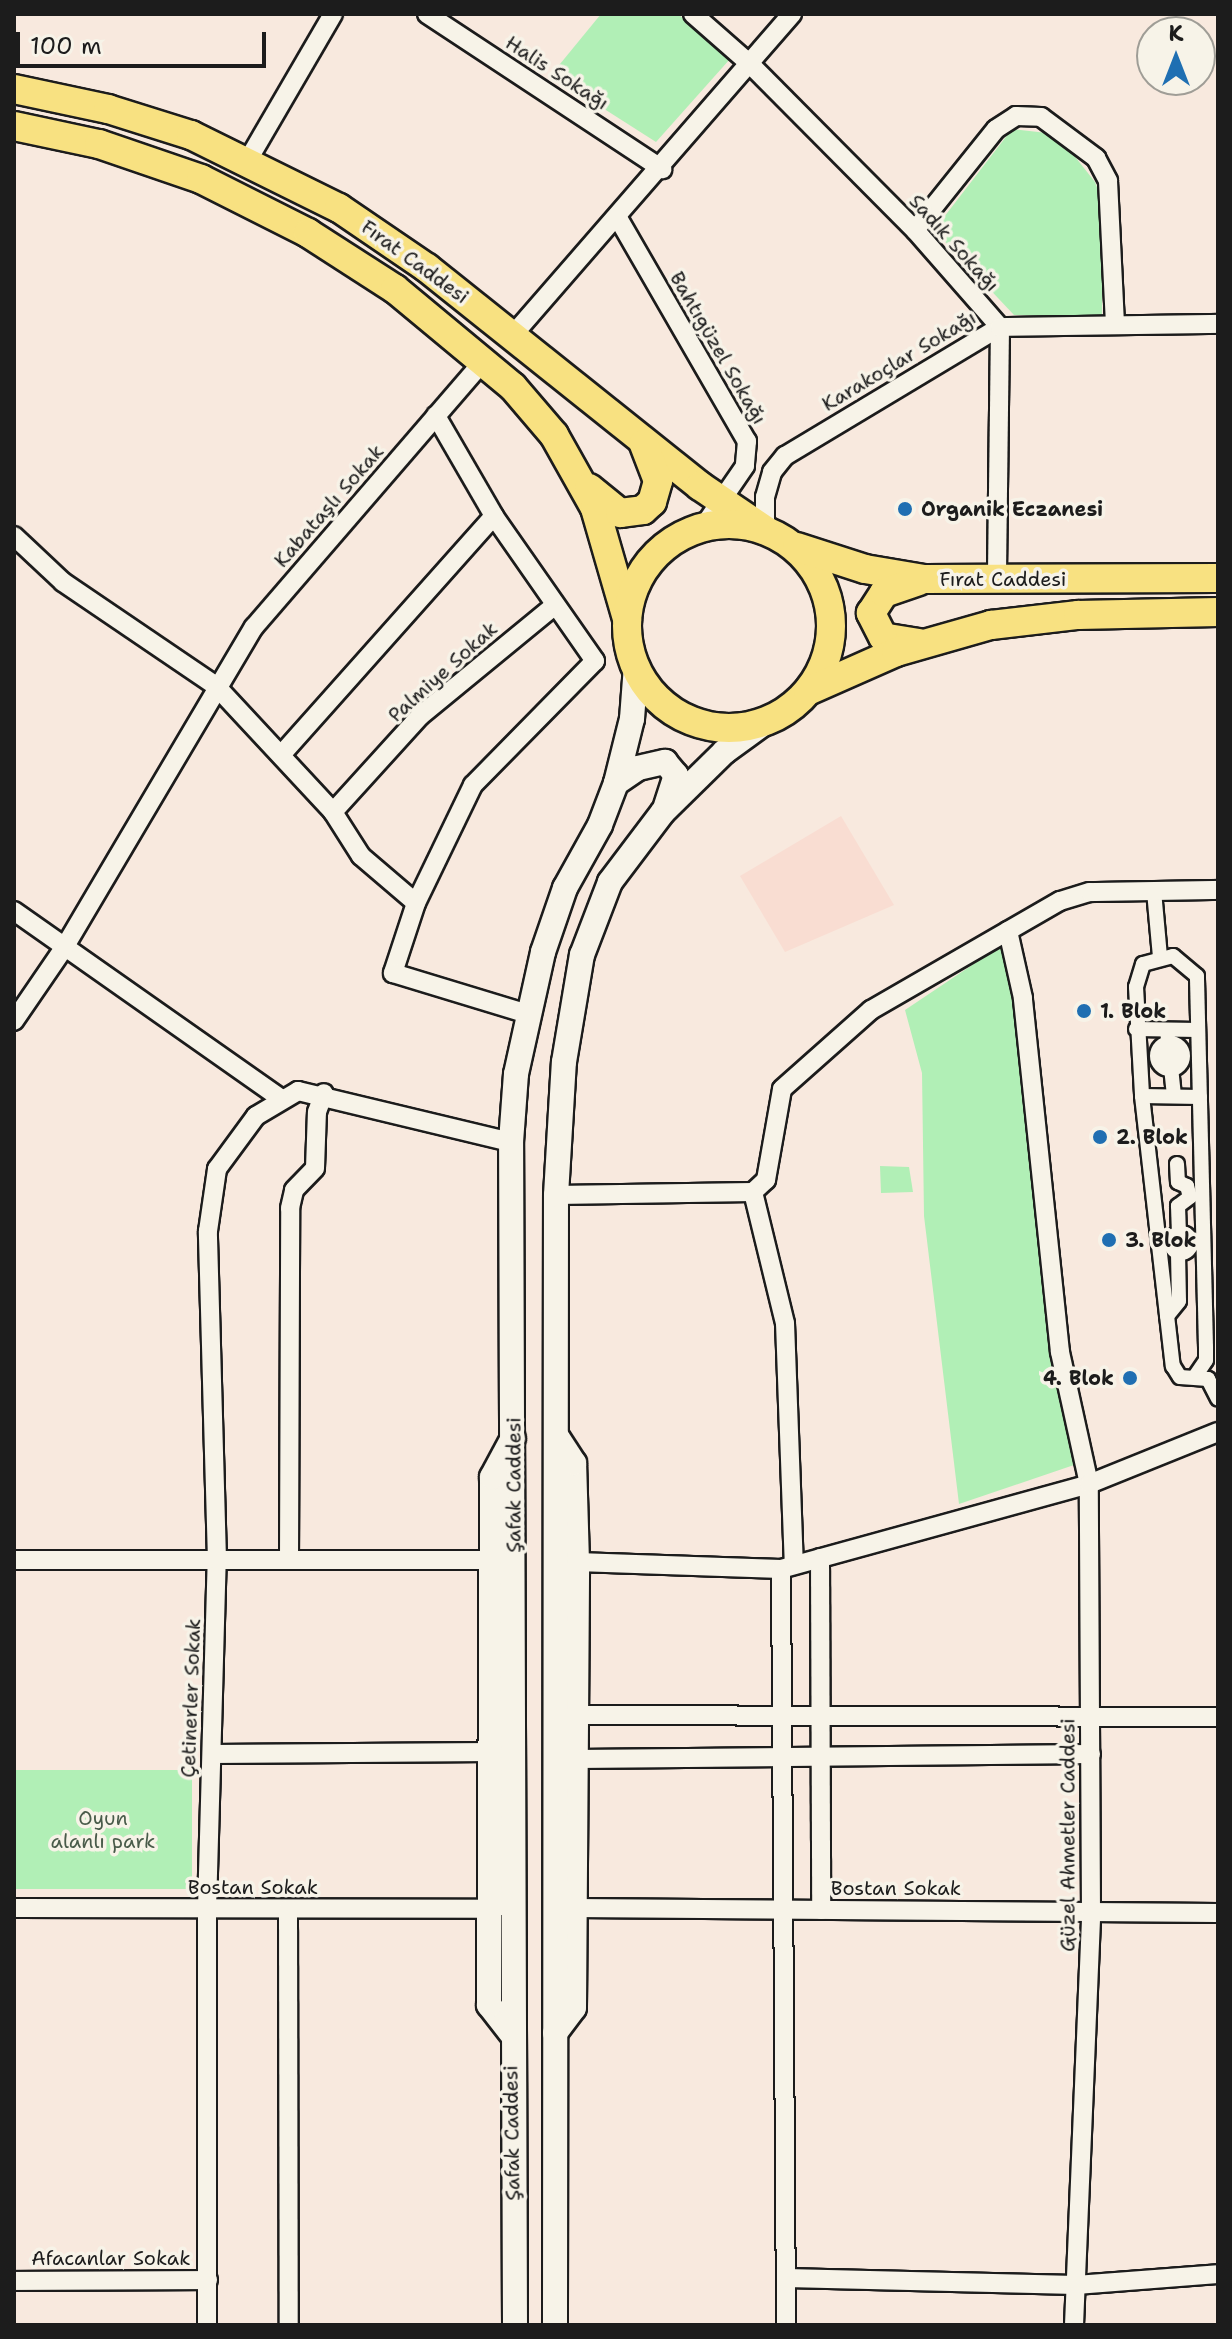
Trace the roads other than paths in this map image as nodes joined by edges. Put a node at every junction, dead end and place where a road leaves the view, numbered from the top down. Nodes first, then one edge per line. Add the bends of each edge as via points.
1 (333, 14) edge
2 (427, 14) edge
3 (693, 14) edge
4 (792, 14) edge
5 (751, 65) junction
6 (14, 89) edge
7 (14, 126) edge
8 (248, 160) junction
9 (662, 169) junction
10 (618, 218) junction
11 (915, 230) junction
12 (1115, 324) junction
13 (1218, 324) edge
14 (1000, 327) junction
15 (512, 336) junction
16 (484, 361) junction
17 (436, 416) junction
18 (642, 441) junction
19 (583, 482) junction
20 (720, 501) junction
21 (494, 516) junction
22 (703, 527) junction
23 (765, 530) junction
24 (14, 536) edge
25 (793, 546) junction
26 (1218, 578) edge
27 (924, 579) junction
28 (997, 580) junction
29 (554, 606) junction
30 (1218, 612) edge
31 (627, 619) junction
32 (921, 643) junction
33 (636, 666) junction
34 (216, 686) junction
35 (807, 692) junction
36 (768, 720) junction
37 (281, 755) junction
38 (616, 783) junction
39 (333, 812) junction
40 (663, 812) junction
41 (1218, 890) edge
42 (1154, 891) junction
43 (416, 903) junction
44 (14, 911) edge
45 (1008, 931) junction
46 (64, 948) junction
47 (1160, 957) junction
48 (528, 1014) junction
49 (14, 1021) edge
50 (1136, 1029) junction
51 (1198, 1030) junction
52 (1168, 1036) junction
53 (324, 1093) junction
54 (1142, 1096) junction
55 (1174, 1096) junction
56 (1200, 1097) junction
57 (280, 1098) junction
58 (511, 1142) junction
59 (1198, 1163) junction
60 (1177, 1164) junction
61 (1152, 1165) junction
62 (753, 1192) junction
63 (556, 1195) junction
64 (1180, 1244) junction
65 (1180, 1284) junction
66 (1203, 1292) junction
67 (1167, 1316) junction
68 (1212, 1350) edge
69 (1207, 1375) edge
70 (1218, 1399) edge
71 (1218, 1432) edge
72 (515, 1435) junction
73 (557, 1437) junction
74 (1089, 1484) junction
75 (820, 1558) junction
76 (14, 1560) edge
77 (217, 1560) junction
78 (289, 1560) junction
79 (493, 1560) junction
80 (577, 1562) junction
81 (788, 1567) junction
82 (576, 1715) junction
83 (783, 1716) junction
84 (821, 1716) junction
85 (1091, 1716) junction
86 (1218, 1717) edge
87 (492, 1752) junction
88 (212, 1754) junction
89 (1091, 1754) junction
90 (821, 1755) junction
91 (783, 1756) junction
92 (576, 1759) junction
93 (14, 1908) edge
94 (574, 1908) junction
95 (207, 1909) junction
96 (288, 1909) junction
97 (492, 1909) junction
98 (786, 1910) junction
99 (821, 1910) junction
100 (1091, 1912) junction
101 (1218, 1913) edge
102 (511, 2033) junction
103 (555, 2033) junction
104 (1218, 2274) edge
105 (786, 2278) junction
106 (208, 2280) junction
107 (14, 2281) edge
108 (1076, 2285) junction
109 (207, 2325) edge
110 (289, 2325) edge
111 (515, 2325) edge
112 (555, 2325) edge
113 (786, 2325) edge
114 (1074, 2325) edge

1 - 8 street
2 - 9 street, Halis Sokağı
3 - 5 street, Sadık Sokağı
4 - 5 street
5 - 9 street
5 - 11 street, Sadık Sokağı
6 - 8 main road, Fırat Caddesi via 138,118
7 - 16 main road, Fırat Caddesi via 130,153 255,204 374,274
8 - 15 main road, Fırat Caddesi via 388,240
9 - 10 street
10 - 15 street
10 - 20 street, Bahtıgüzel Sokağı via 747,441 745,466
11 - 12 street via 996,129 1016,116 1041,117 1096,158 1108,181
11 - 14 street, Sadık Sokağı
12 - 13 street, Karakoçlar Sokağı
12 - 14 street, Karakoçlar Sokağı
14 - 23 street, Karakoçlar Sokağı via 785,456 768,485
14 - 28 street
15 - 18 main road, Fırat Caddesi
16 - 17 street, Kabataşlı Sokak
16 - 19 main road, Fırat Caddesi via 554,435
17 - 21 street
17 - 34 street, Kabataşlı Sokak via 254,627
18 - 19 main road via 658,481 652,502 643,510 620,513
18 - 20 main road, Fırat Caddesi
19 - 31 main road, Fırat Caddesi via 611,551
20 - 22 street, Bahtıgüzel Sokağı
20 - 23 main road, Fırat Caddesi
21 - 29 street
21 - 37 street
22 - 23 main road via 734,524
22 - 31 main road via 674,540 650,561 634,589
23 - 25 main road
24 - 34 street via 63,582
25 - 27 main road, Fırat Caddesi via 865,569
25 - 35 main road via 815,570 831,616 824,664
26 - 28 main road, Fırat Caddesi
27 - 28 main road, Fırat Caddesi
27 - 32 main road via 892,588 871,613 883,637
29 - 39 street, Palmiye Sokak via 420,716
29 - 43 street via 595,661 473,785
30 - 32 main road, Fırat Caddesi via 1018,620
31 - 33 main road
32 - 35 main road, Fırat Caddesi
33 - 36 main road via 663,704 690,720 721,727
33 - 38 main road, Şafak Caddesi via 632,719
34 - 37 street
34 - 46 street, Kabataşlı Sokak
35 - 36 main road
36 - 40 main road, Şafak Caddesi via 724,752
37 - 39 street
38 - 40 main road via 638,768 665,762 676,775
38 - 48 main road, Şafak Caddesi via 565,888
39 - 43 street via 361,856
40 - 63 main road, Şafak Caddesi via 610,882 582,955 564,1062
41 - 42 street
42 - 45 street via 1090,892 1060,901
42 - 47 street
43 - 48 street via 393,973
44 - 46 street
45 - 62 street via 871,1010 782,1089 766,1180
45 - 74 street, Güzel Ahmetler Caddesi via 1023,998 1060,1352
46 - 49 street, Kabataşlı Sokak
46 - 57 street
47 - 50 street via 1143,964 1138,975
47 - 51 street via 1173,956 1197,976
48 - 58 main road, Şafak Caddesi
50 - 52 street
50 - 54 street
51 - 52 street
51 - 56 street
52 - 55 street
53 - 57 street via 298,1091
53 - 58 street
53 - 78 street via 317,1112 315,1168 294,1190 290,1208
54 - 55 street
54 - 61 street
55 - 56 street
56 - 59 street
57 - 77 street, Çetinerler Sokak via 256,1116 217,1169 208,1231
58 - 72 main road, Şafak Caddesi
59 - 60 street
59 - 64 street
60 - 61 street
60 - 64 street via 1178,1182 1187,1186 1190,1197 1178,1206
61 - 64 street
62 - 63 street
62 - 81 street via 785,1323
63 - 73 main road, Şafak Caddesi
64 - 65 street
64 - 66 street
64 - 67 street
65 - 66 street
65 - 67 street via 1179,1301
66 - 68 street
67 - 69 street via 1173,1366 1180,1377
68 - 69 street
69 - 70 street
71 - 74 street
72 - 79 main road via 492,1477
72 - 102 main road, Şafak Caddesi
73 - 80 main road via 574,1463
73 - 103 main road, Şafak Caddesi
74 - 75 street
74 - 85 street, Güzel Ahmetler Caddesi
75 - 81 street
75 - 84 street
76 - 77 street
77 - 78 street
77 - 88 street, Çetinerler Sokak
78 - 79 street
79 - 87 main road
80 - 81 street
80 - 82 main road
81 - 83 street
82 - 83 street
82 - 92 main road
83 - 84 street
83 - 91 street
84 - 85 street
84 - 90 street
85 - 86 street
85 - 89 street, Güzel Ahmetler Caddesi
87 - 88 street
87 - 97 main road
88 - 95 street, Çetinerler Sokak
89 - 90 street
89 - 100 street, Güzel Ahmetler Caddesi
90 - 91 street
90 - 99 street
91 - 92 street
91 - 98 street
92 - 94 main road
93 - 95 street, Bostan Sokak
94 - 98 street, Bostan Sokak
94 - 103 main road via 574,2008
95 - 96 street, Bostan Sokak
95 - 106 street, Çetinerler Sokak
96 - 97 street, Bostan Sokak
96 - 110 street
97 - 102 main road via 489,2005
98 - 99 street, Bostan Sokak
98 - 105 street
99 - 100 street, Bostan Sokak
100 - 101 street, Bostan Sokak
100 - 108 street, Güzel Ahmetler Caddesi
102 - 111 main road, Şafak Caddesi
103 - 112 main road, Şafak Caddesi
104 - 108 street
105 - 108 street
105 - 113 street
106 - 107 street, Afacanlar Sokak
106 - 109 street, Çetinerler Sokak
108 - 114 street, Güzel Ahmetler Caddesi

